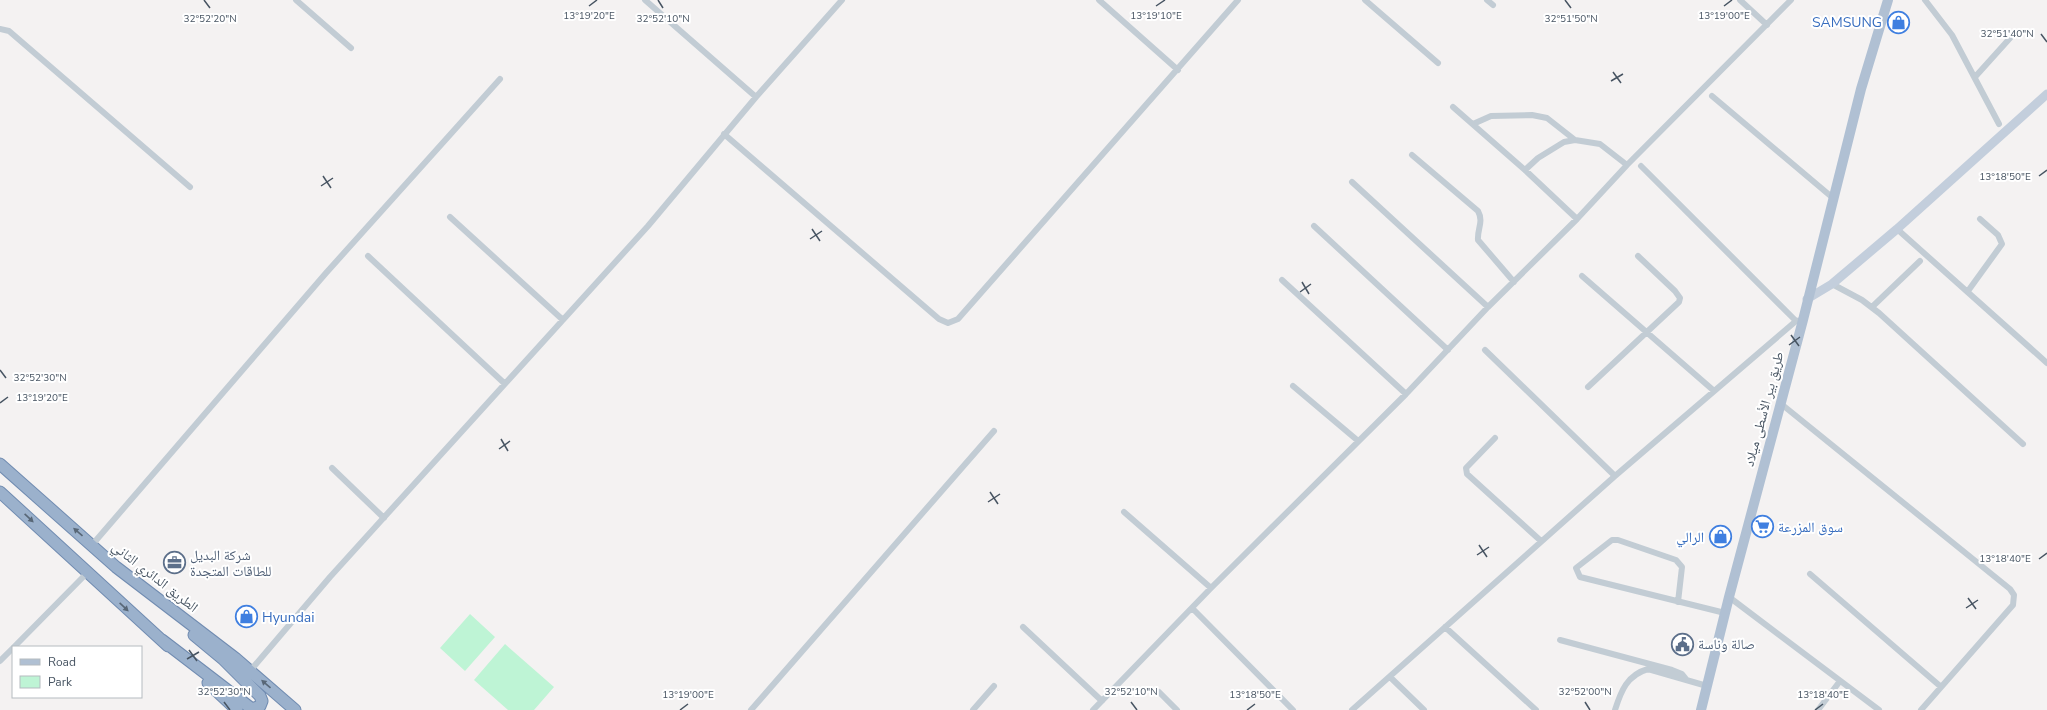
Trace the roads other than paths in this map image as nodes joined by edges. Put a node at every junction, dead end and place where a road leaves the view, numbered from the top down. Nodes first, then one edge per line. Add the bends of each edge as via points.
1 (296, 0) edge
2 (645, 0) edge
3 (841, 0) edge
4 (1100, 0) edge
5 (1238, 0) edge
6 (1365, 0) edge
7 (1487, 0) edge
8 (1740, 0) edge
9 (1791, 0) edge
10 (1888, 0) edge
11 (1925, 0) edge
12 (1493, 5) dead end
13 (1766, 25) junction
14 (0, 29) edge
15 (2011, 37) dead end
16 (352, 48) dead end
17 (1438, 63) dead end
18 (1178, 70) junction
19 (1975, 77) junction
20 (500, 79) dead end
21 (2047, 94) edge
22 (1712, 96) dead end
23 (756, 97) junction
24 (1453, 107) dead end
25 (1473, 124) junction
26 (1999, 124) dead end
27 (724, 134) junction
28 (1575, 140) junction
29 (1412, 155) dead end
30 (1627, 165) junction
31 (1641, 166) dead end
32 (1525, 170) junction
33 (1352, 182) dead end
34 (190, 187) dead end
35 (1833, 198) junction
36 (450, 217) dead end
37 (1577, 219) junction
38 (1980, 219) dead end
39 (1314, 226) dead end
40 (1897, 229) junction
41 (368, 256) dead end
42 (1638, 256) dead end
43 (1920, 261) dead end
44 (1582, 276) dead end
45 (1282, 280) dead end
46 (1514, 282) junction
47 (1832, 284) junction
48 (1968, 291) junction
49 (1807, 299) junction
50 (1488, 307) junction
51 (1872, 307) junction
52 (563, 320) junction
53 (1799, 320) junction
54 (1647, 332) junction
55 (1448, 350) junction
56 (1485, 350) dead end
57 (2046, 359) edge
58 (504, 383) junction
59 (1293, 386) dead end
60 (1588, 387) dead end
61 (1713, 390) junction
62 (1406, 394) junction
63 (1780, 403) junction
64 (994, 431) dead end
65 (1495, 438) dead end
66 (1357, 440) junction
67 (2023, 444) dead end
68 (0, 464) edge
69 (332, 468) dead end
70 (1615, 476) junction
71 (0, 492) edge
72 (1124, 512) dead end
73 (384, 518) junction
74 (1541, 541) junction
75 (92, 545) junction
76 (116, 567) junction
77 (87, 573) junction
78 (1810, 574) dead end
79 (1210, 588) junction
80 (1729, 597) junction
81 (1678, 602) junction
82 (1192, 608) junction
83 (1725, 613) junction
84 (1023, 627) dead end
85 (1445, 627) junction
86 (162, 640) junction
87 (1560, 640) dead end
88 (14, 646) edge
89 (12, 648) edge
90 (0, 661) edge
91 (250, 671) junction
92 (1390, 677) junction
93 (1686, 680) junction
94 (1840, 681) junction
95 (994, 686) dead end
96 (1708, 686) junction
97 (1940, 686) junction
98 (1159, 692) dead end
99 (1102, 701) junction
100 (236, 710) edge
101 (295, 710) edge
102 (751, 710) edge
103 (973, 710) edge
104 (1093, 710) edge
105 (1177, 710) edge
106 (1293, 710) edge
107 (1352, 710) edge
108 (1424, 710) edge
109 (1536, 710) edge
110 (1615, 710) edge
111 (1701, 710) edge
112 (1818, 710) edge
113 (1879, 710) edge
114 (1921, 710) edge

1 - 16 street
2 - 23 street
3 - 23 street
4 - 18 street
5 - 18 street
6 - 17 street
7 - 12 street
8 - 13 street
9 - 13 street
10 - 35 main road, طريق بير الأسطى ميلاد via 1861,89
11 - 19 street via 1948,30
13 - 30 street
14 - 34 street via 9,32
15 - 19 street
18 - 27 street via 958,319 948,323 939,319
19 - 26 street
20 - 75 street via 326,273
21 - 40 main road
22 - 35 street
23 - 27 street
24 - 25 street
25 - 28 street via 1491,116 1532,115 1547,118
25 - 32 street
27 - 52 street via 648,226
28 - 30 street via 1600,144
28 - 32 street via 1564,142 1538,158
29 - 46 street via 1478,211 1482,222 1477,234 1478,240
30 - 37 street
31 - 53 street
32 - 37 street
33 - 50 street
35 - 49 main road, طريق بير الأسطى ميلاد
36 - 52 street
37 - 46 street
38 - 48 street via 1998,235 2002,244
39 - 55 street
40 - 47 main road
40 - 48 street
41 - 58 street
42 - 54 street via 1680,298 1679,302
43 - 51 street
44 - 54 street
45 - 62 street
46 - 50 street
47 - 49 main road
47 - 51 street
48 - 57 street
49 - 53 main road, طريق بير الأسطى ميلاد
50 - 55 street
51 - 67 street
52 - 58 street
53 - 61 street
53 - 63 main road, طريق بير الأسطى ميلاد
54 - 60 street
54 - 61 street
55 - 62 street
56 - 70 street
58 - 73 street
59 - 66 street
61 - 70 street
62 - 66 street
63 - 80 main road, طريق بير الأسطى ميلاد
63 - 97 street via 1910,506 2014,595 2013,605
64 - 102 street
65 - 74 street via 1466,468 1466,474
66 - 79 street
75 -> 68 highway, الطريق الدائري الثاني
69 - 73 street
70 - 74 street
71 -> 77 highway
72 - 79 street
73 - 91 street
74 - 85 street
75 - 76 highway, الطريق الدائري الثاني
76 - 86 highway via 161,608 224,659 260,696 260,706 252,709
76 - 91 highway, الطريق الدائري الثاني
77 -> 86 highway
77 - 88 street
78 - 97 street
79 - 82 street
80 - 83 main road, طريق بير الأسطى ميلاد
80 - 94 street
81 - 81 street via 1682,567 1676,560 1618,540 1607,543 1576,568 1580,577
81 - 83 street
82 - 99 street
82 - 106 street
83 - 96 main road, طريق بير الأسطى ميلاد
84 - 99 street
85 - 92 street
85 - 109 street
86 - 100 highway
87 - 93 street via 1672,670 1682,674
89 - 90 street
101 -> 91 highway, الطريق الدائري الثاني
92 - 107 street
92 - 108 street
93 - 96 street
93 - 110 street via 1648,669 1638,672 1620,692
94 - 112 street
94 - 113 street
95 - 103 street
96 - 111 main road, طريق بير الأسطى ميلاد
97 - 114 street
98 - 105 street
99 - 104 street

